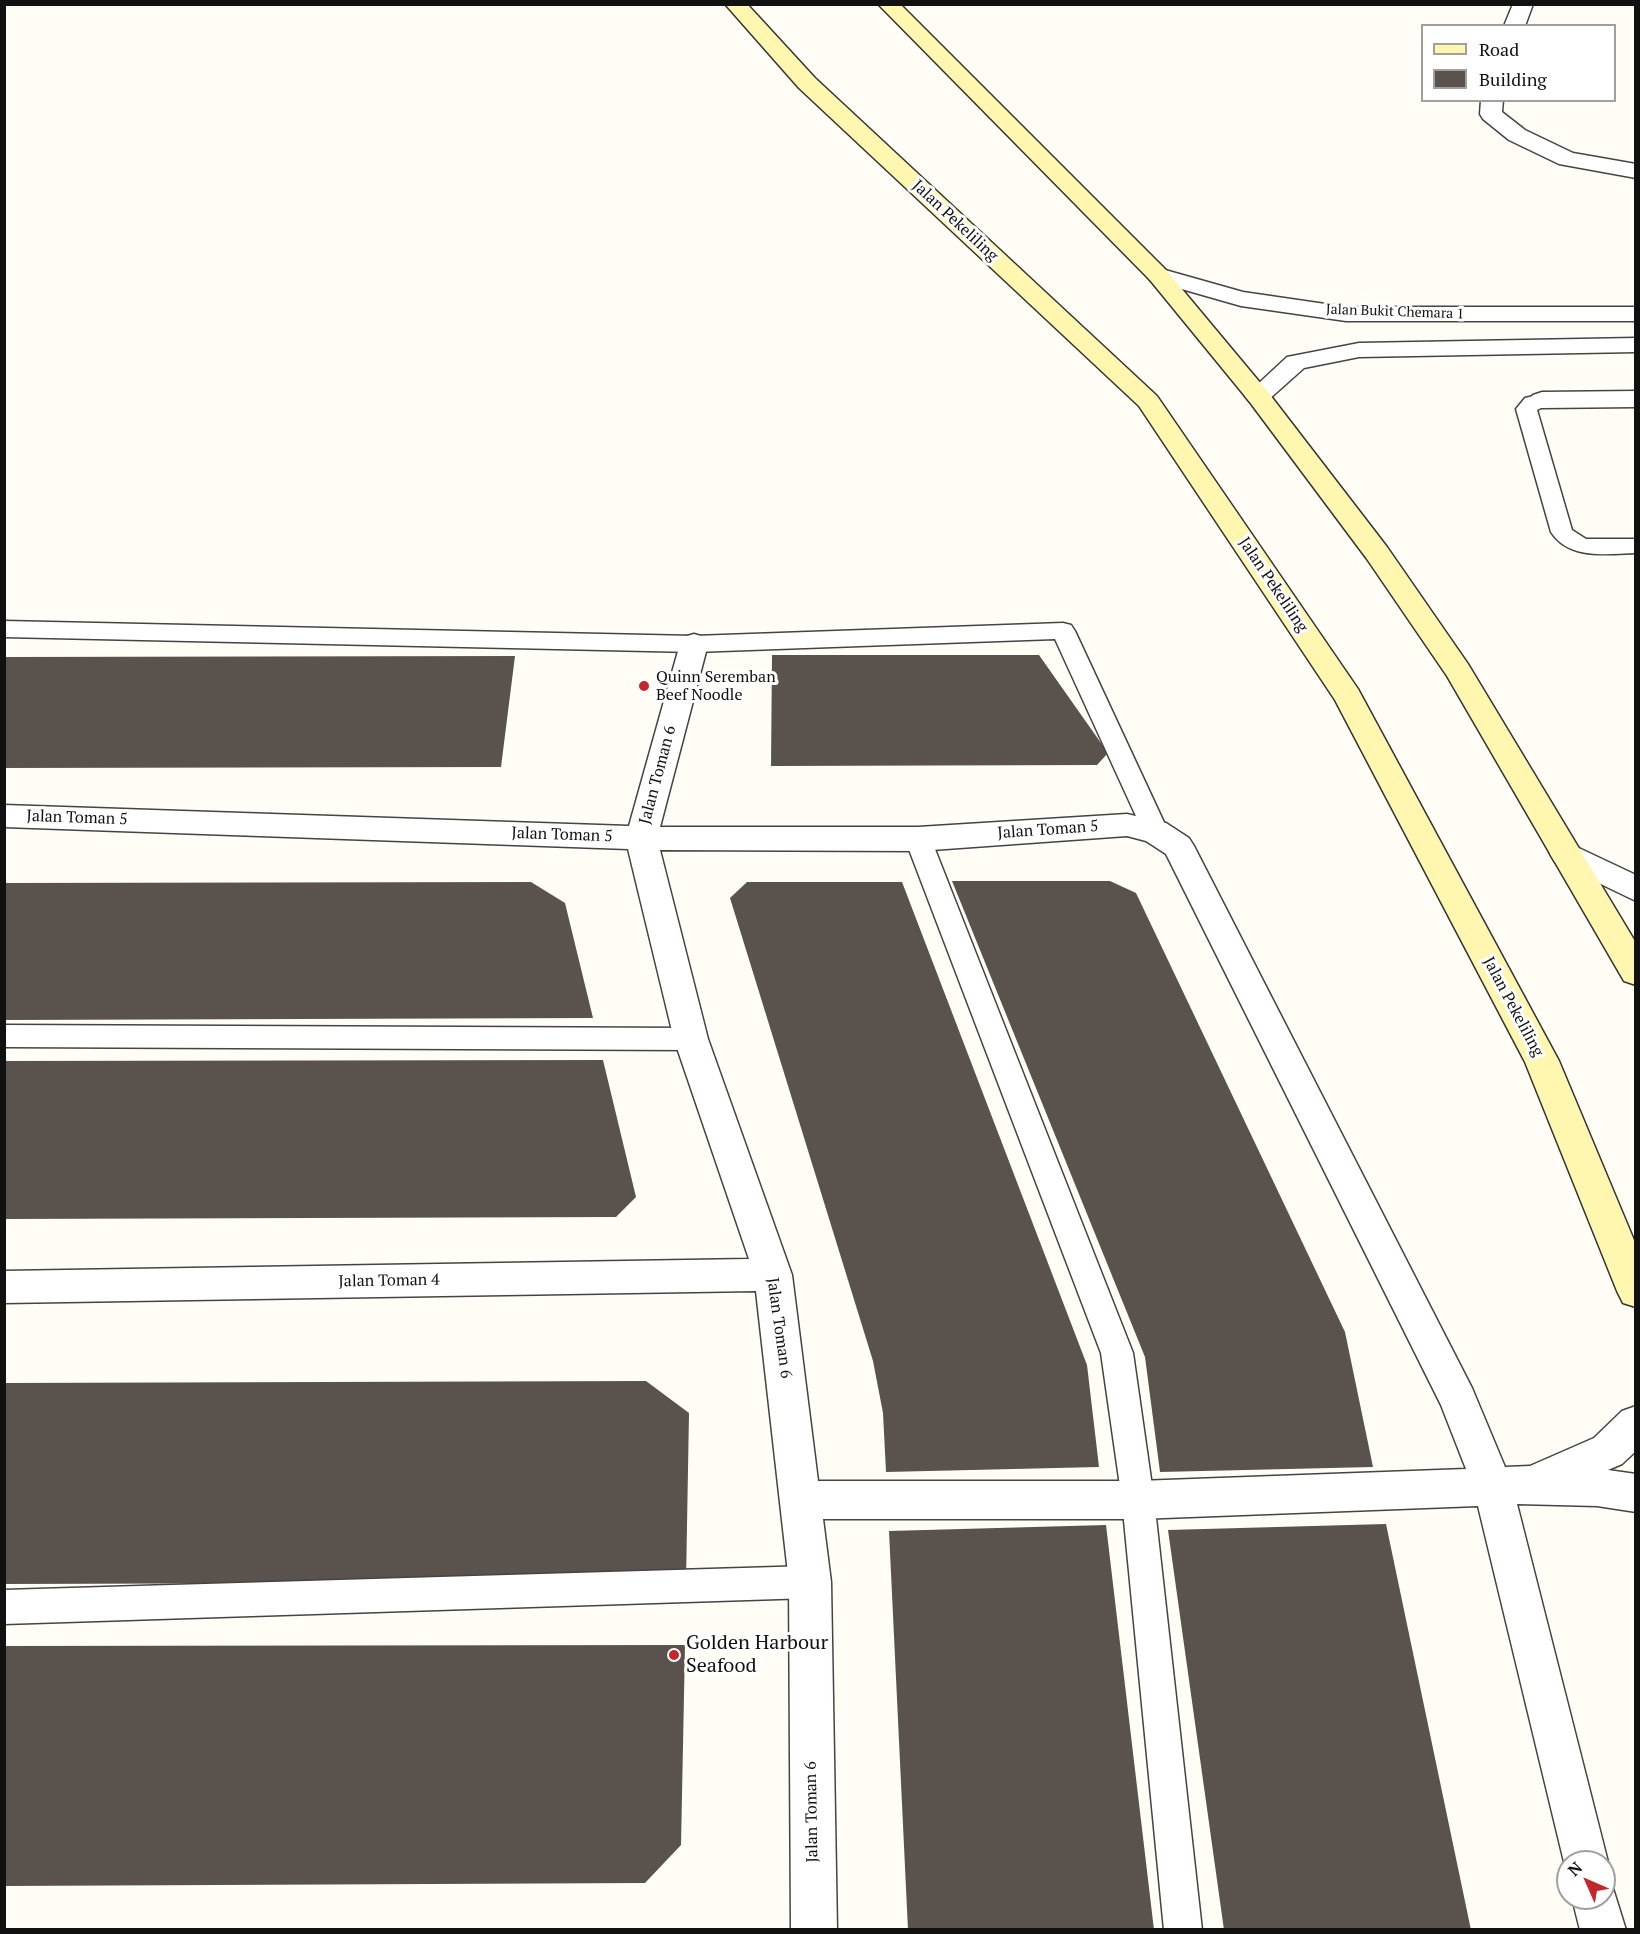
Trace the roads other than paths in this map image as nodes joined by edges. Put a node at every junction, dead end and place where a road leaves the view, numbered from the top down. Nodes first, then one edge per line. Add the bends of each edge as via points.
1 (735, 4) edge
2 (888, 4) edge
3 (1523, 4) edge
4 (1515, 24) edge
5 (1492, 102) edge
6 (1635, 171) edge
7 (1158, 275) junction
8 (1635, 314) edge
9 (1635, 345) edge
10 (1258, 396) junction
11 (1635, 399) edge
12 (1542, 400) joint
13 (1635, 546) edge
14 (4, 629) edge
15 (694, 644) junction
16 (4, 816) edge
17 (1155, 831) junction
18 (641, 838) junction
19 (918, 839) junction
20 (1566, 854) junction
21 (1635, 889) edge
22 (1635, 972) edge
23 (4, 1036) edge
24 (691, 1039) junction
25 (773, 1275) junction
26 (4, 1287) edge
27 (1635, 1291) edge
28 (1635, 1424) edge
29 (1513, 1486) junction
30 (1635, 1493) edge
31 (802, 1500) junction
32 (1137, 1500) junction
33 (810, 1582) junction
34 (4, 1607) edge
35 (1584, 1850) edge
36 (1598, 1910) edge
37 (814, 1929) edge
38 (1183, 1929) edge
39 (1603, 1929) edge

1 - 27 street, Jalan Pekeliling via 807,83 1148,401 1348,696 1542,1061
2 - 7 street
3 - 4 street
5 - 6 street via 1491,114 1537,145 1567,159
7 - 8 street, Jalan Bukit Chemara 1 via 1241,299 1346,314
7 - 10 street
9 - 10 street via 1359,350 1296,362
10 - 20 street via 1377,553 1458,671
11 - 12 street
12 - 13 lane via 1532,402 1526,409 1562,532 1568,540 1583,546
14 - 15 lane
15 - 17 lane via 1064,631
15 - 18 street, Jalan Toman 6
16 - 18 street, Jalan Toman 5
17 - 19 street, Jalan Toman 5 via 1127,825
17 - 29 street via 1178,846 1458,1400
18 - 19 street, Jalan Toman 5
18 - 24 street, Jalan Toman 6
19 - 32 lane via 1117,1353
20 - 21 street
20 - 22 street
23 - 24 lane
24 - 25 street, Jalan Toman 6
25 - 26 street, Jalan Toman 4
25 - 31 street, Jalan Toman 6
28 - 29 street via 1608,1451
29 - 30 street via 1597,1487
29 - 32 street
29 - 35 street
31 - 32 street
31 - 33 street, Jalan Toman 6
32 - 38 lane
33 - 34 lane
33 - 37 street, Jalan Toman 6
36 - 39 street

